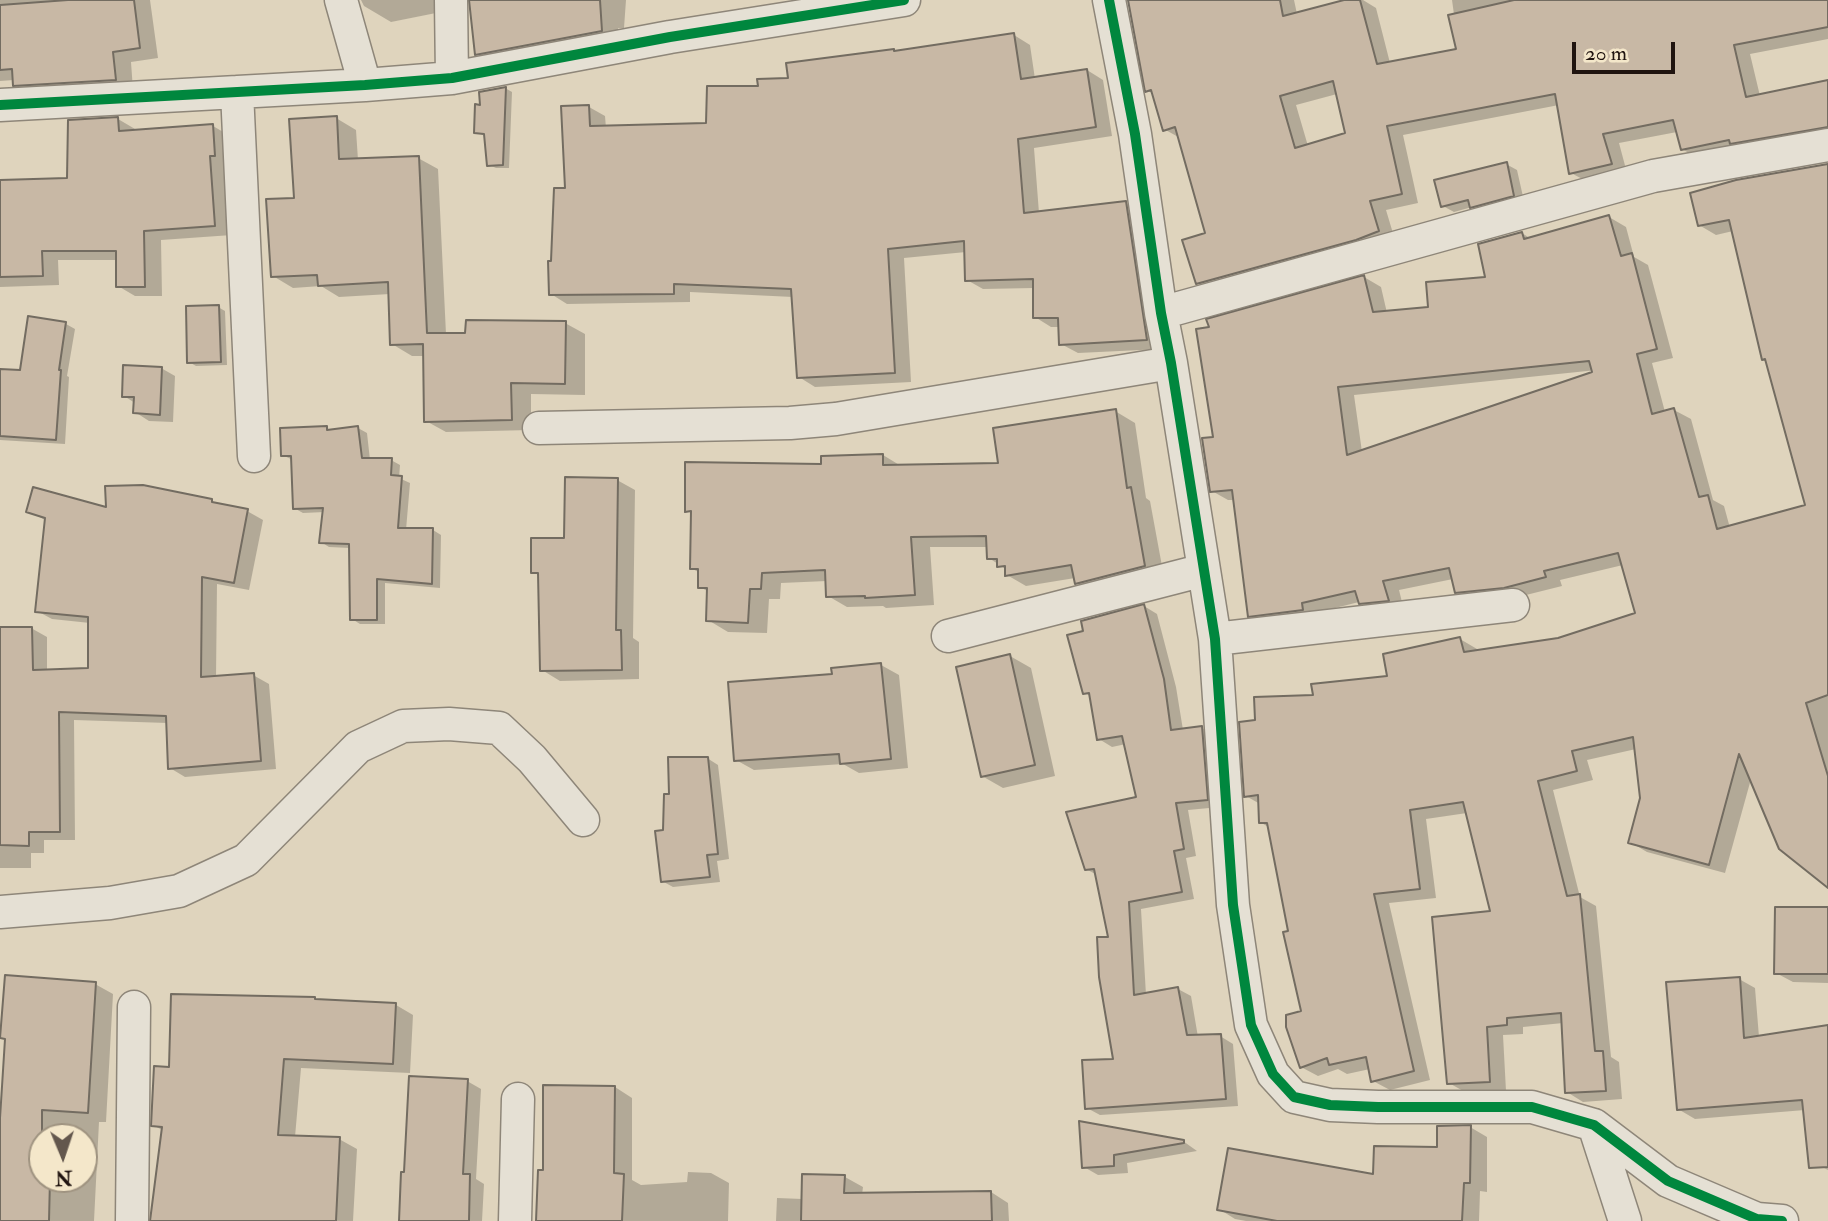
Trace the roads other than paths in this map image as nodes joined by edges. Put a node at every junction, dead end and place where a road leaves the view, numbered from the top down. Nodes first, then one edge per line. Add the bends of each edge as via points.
1 (341, 0) edge
2 (451, 0) edge
3 (904, 0) edge
4 (1109, 0) edge
5 (452, 78) junction
6 (365, 85) junction
7 (237, 92) junction
8 (0, 105) edge
9 (1828, 145) edge
10 (1161, 313) junction
11 (1171, 363) junction
12 (539, 428) dead end
13 (254, 456) dead end
14 (1203, 570) junction
15 (1513, 605) dead end
16 (948, 636) dead end
17 (1214, 639) junction
18 (583, 820) dead end
19 (0, 912) edge
20 (134, 1007) dead end
21 (518, 1099) dead end
22 (1594, 1125) junction
23 (132, 1221) edge
24 (515, 1221) edge
25 (1625, 1221) edge
26 (1782, 1221) edge

1 - 6 street
2 - 5 street
3 - 5 street
4 - 10 street via 1135,134
5 - 6 street
6 - 7 street
7 - 8 street
7 - 13 street
9 - 10 street via 1653,176
10 - 11 street
11 - 12 street via 836,419
11 - 14 street
14 - 16 street
14 - 17 street
15 - 17 street
17 - 22 street via 1233,905 1251,1024 1273,1074 1294,1097 1330,1105 1532,1107
18 - 19 street via 499,728 403,726 358,747 246,860 179,891 110,903
20 - 23 street
21 - 24 street
22 - 25 street
22 - 26 street via 1668,1181 1757,1219

